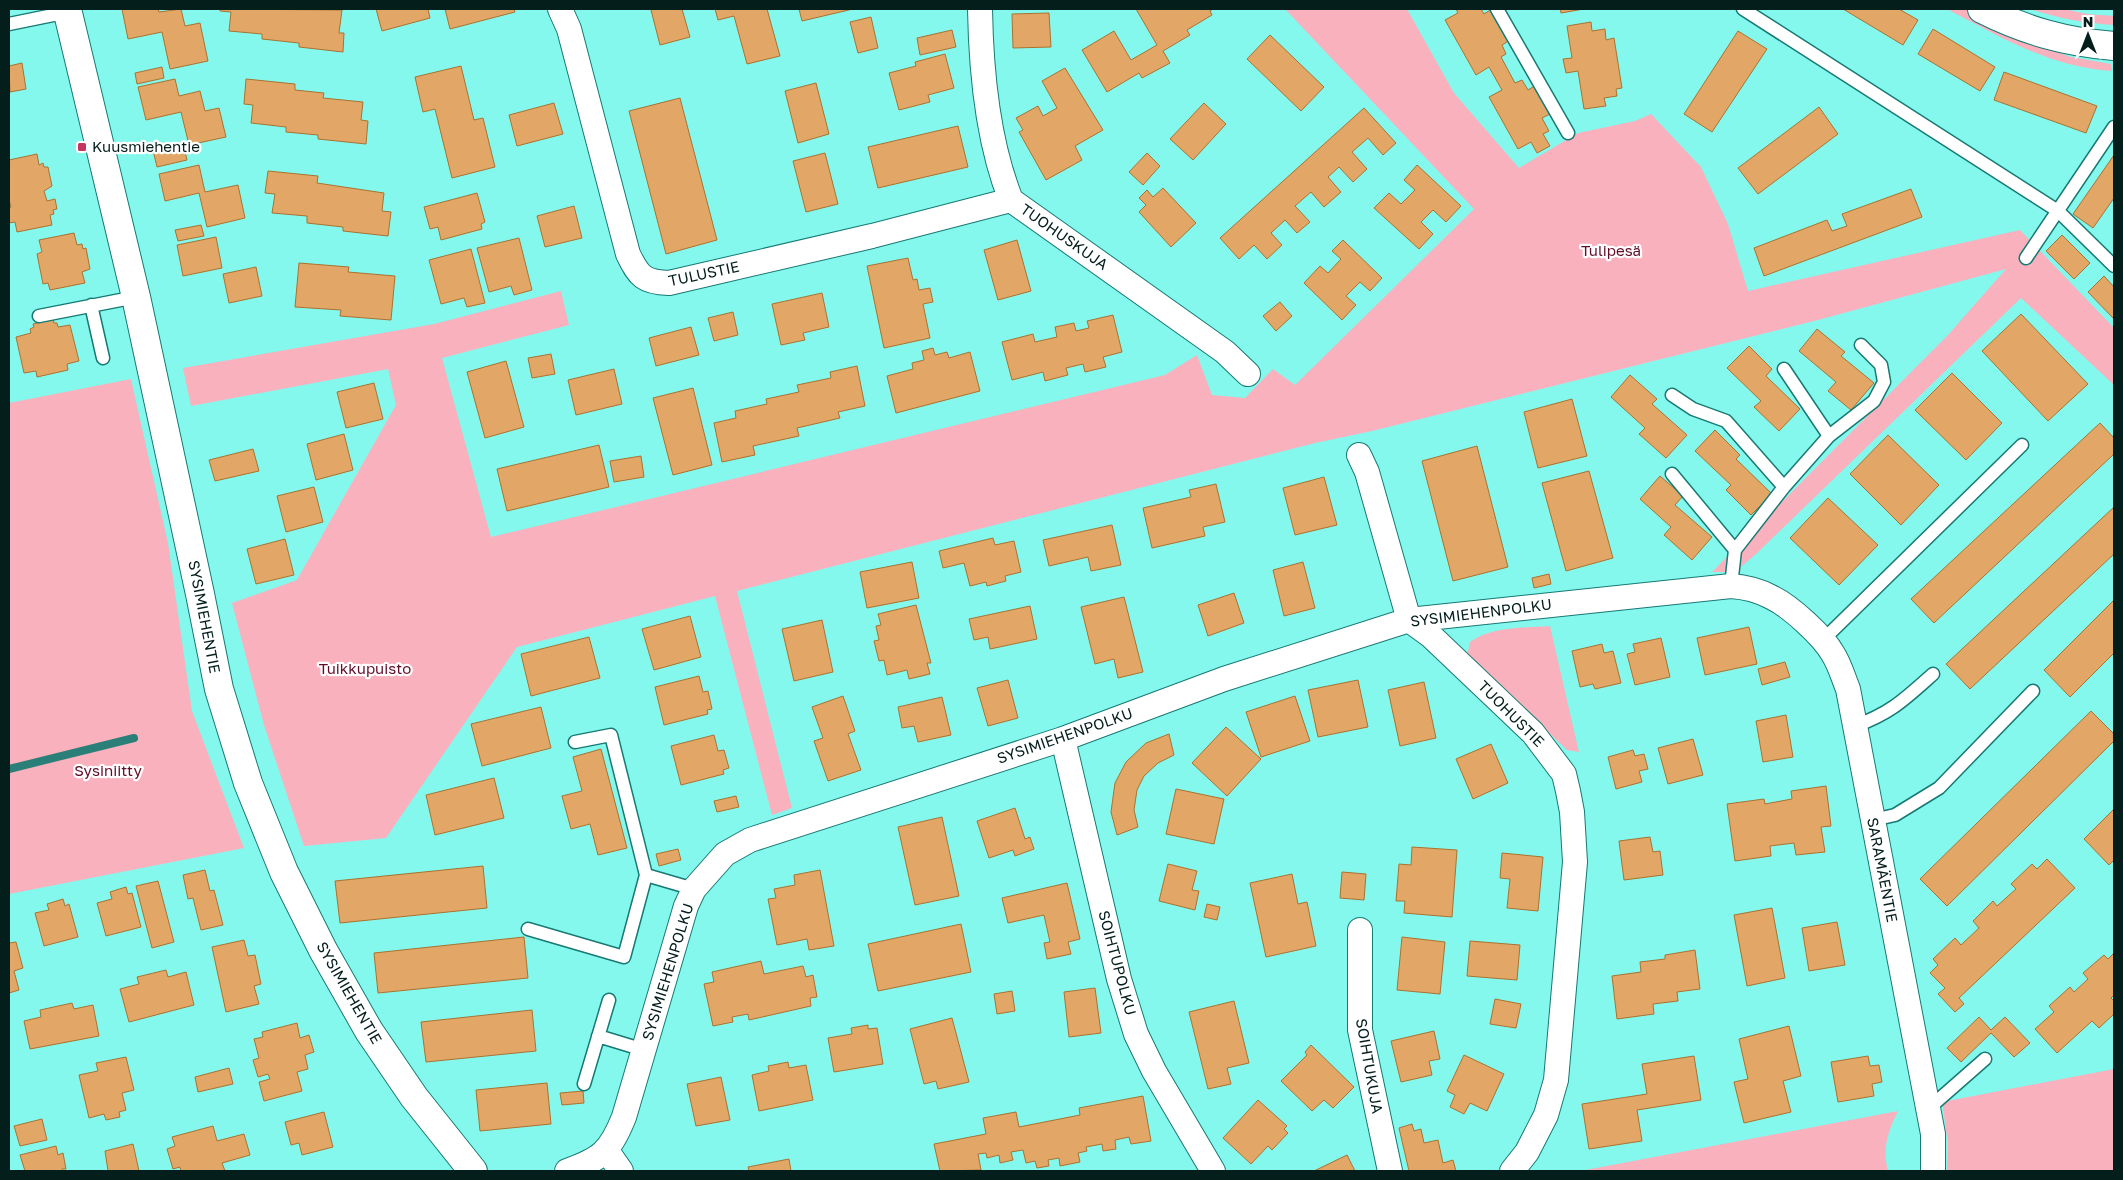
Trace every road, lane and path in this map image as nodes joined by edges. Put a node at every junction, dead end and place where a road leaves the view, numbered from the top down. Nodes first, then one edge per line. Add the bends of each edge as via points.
1 (560, 9) edge
2 (980, 9) edge
3 (1497, 9) edge
4 (1743, 9) edge
5 (1982, 9) edge
6 (68, 10) edge
7 (9, 24) edge
8 (2114, 46) edge
9 (2114, 127) edge
10 (1568, 133) dead end
11 (1011, 200) junction
12 (2058, 212) junction
13 (2026, 258) dead end
14 (2114, 266) edge
15 (136, 297) junction
16 (90, 305) junction
17 (39, 316) dead end
18 (1861, 345) dead end
19 (103, 358) dead end
20 (1784, 369) dead end
21 (1248, 374) dead end
22 (1672, 395) dead end
23 (1829, 436) junction
24 (2022, 445) dead end
25 (1359, 455) dead end
26 (1672, 474) dead end
27 (1784, 487) junction
28 (1735, 550) junction
29 (1731, 586) junction
30 (1772, 597) joint
31 (1410, 620) junction
32 (1823, 640) junction
33 (1933, 674) dead end
34 (2033, 691) dead end
35 (1855, 726) junction
36 (1063, 739) junction
37 (575, 742) dead end
38 (1873, 820) junction
39 (646, 875) junction
40 (694, 889) junction
41 (528, 929) dead end
42 (1360, 930) dead end
43 (609, 1000) dead end
44 (598, 1036) junction
45 (644, 1050) junction
46 (1985, 1059) dead end
47 (584, 1084) dead end
48 (1928, 1109) junction
49 (606, 1151) junction
50 (474, 1171) edge
51 (566, 1171) edge
52 (621, 1171) edge
53 (1213, 1171) edge
54 (1390, 1171) edge
55 (1512, 1171) edge
56 (1933, 1171) edge

1 - 11 street, TULUSTIE via 569,28 628,254 637,273 651,282 669,283
2 - 11 street, TUOHUSKUJA via 988,107 1001,174
3 - 10 lane
4 - 12 lane
5 - 8 street via 2046,35
6 - 7 lane
6 - 15 street, SYSIMIEHENTIE
9 - 12 lane
11 - 21 street, TUOHUSKUJA via 1225,352
12 - 13 lane
12 - 14 lane
15 - 16 lane
15 - 50 street, SYSIMIEHENTIE via 219,689 248,784 284,872 369,1031 414,1097
16 - 17 lane
16 - 19 lane
18 - 23 lane via 1881,365 1884,382 1874,401
20 - 23 lane
22 - 27 lane via 1693,410 1726,421
23 - 27 lane
24 - 32 lane
25 - 31 street via 1368,472
26 - 28 lane
27 - 28 lane
28 - 29 lane
29 - 30 street, SYSIMIEHENPOLKU via 1750,588
29 - 31 street, SYSIMIEHENPOLKU
30 - 32 street, SARAMÄENTIE via 1802,619
31 - 36 street, SYSIMIEHENPOLKU via 1224,679
31 - 55 street, TUOHUSTIE via 1533,733 1564,774 1572,812 1575,862 1556,1080 1546,1116 1527,1152
32 - 35 street, SARAMÄENTIE via 1839,665 1848,689
33 - 35 lane via 1898,706
34 - 38 lane via 1939,788 1895,815
35 - 38 street, SARAMÄENTIE
36 - 40 street, SYSIMIEHENPOLKU via 750,840 725,854
36 - 53 street, SOIHTUPOLKU via 1119,979 1136,1034
37 - 39 lane via 611,734
38 - 48 street, SARAMÄENTIE
39 - 40 lane
39 - 41 lane via 624,957
40 - 45 street, SYSIMIEHENPOLKU via 686,906
42 - 54 street, SOIHTUKUJA via 1360,1030
43 - 44 lane
44 - 45 lane
44 - 47 lane
45 - 49 street, SYSIMIEHENPOLKU via 624,1117
46 - 48 lane
48 - 56 street, SARAMÄENTIE via 1933,1134
49 - 51 street, SYSIMIEHENPOLKU via 590,1163
49 - 52 street

